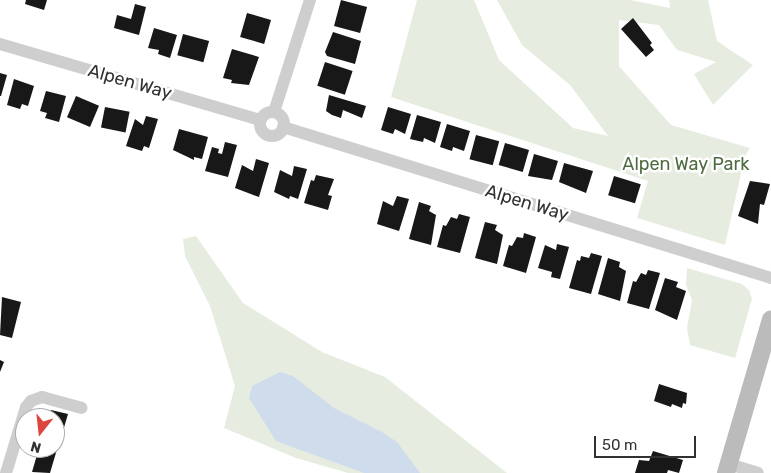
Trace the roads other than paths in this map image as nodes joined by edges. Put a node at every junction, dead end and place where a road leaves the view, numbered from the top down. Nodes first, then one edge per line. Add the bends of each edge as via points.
1 (310, 0) edge
2 (0, 44) edge
3 (274, 112) junction
4 (260, 120) junction
5 (283, 127) junction
6 (771, 278) edge
7 (771, 319) edge
8 (82, 408) dead end
9 (727, 469) edge
10 (6, 473) edge
11 (758, 473) edge

1 - 3 street
2 - 4 street, Alpen Way
3 - 4 street via 268,112
3 - 5 street via 281,116
4 - 5 street via 260,128 268,136 279,134
5 - 6 street, Alpen Way
7 - 9 street
8 - 10 street via 42,397 31,401 26,407
9 - 11 street

